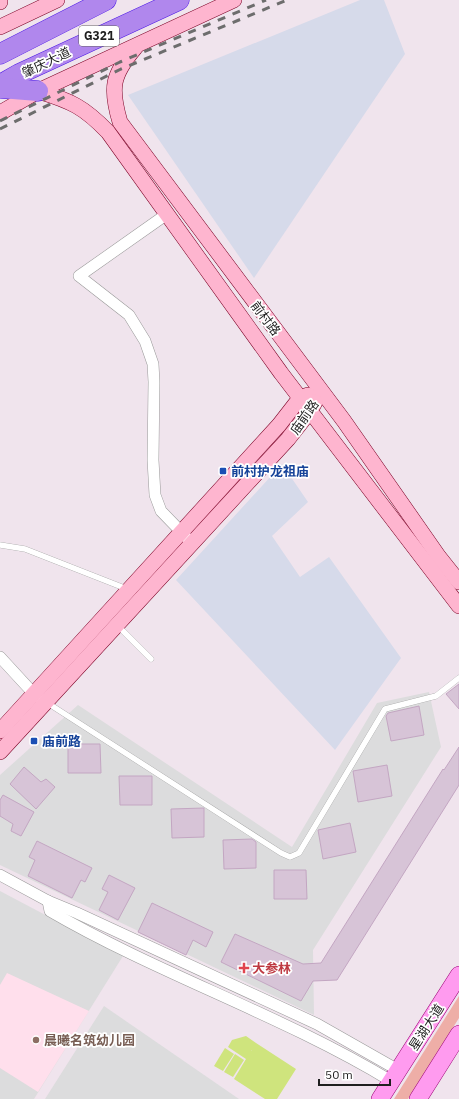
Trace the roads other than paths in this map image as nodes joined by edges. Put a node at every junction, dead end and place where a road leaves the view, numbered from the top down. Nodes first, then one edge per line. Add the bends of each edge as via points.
1 (57, 0) edge
2 (106, 0) edge
3 (179, 0) edge
4 (234, 0) edge
5 (0, 27) edge
6 (135, 48) junction
7 (3, 52) edge
8 (19, 74) junction
9 (0, 87) edge
10 (38, 91) junction
11 (0, 112) edge
12 (167, 214) junction
13 (321, 391) junction
14 (300, 398) junction
15 (310, 411) junction
16 (181, 532) junction
17 (192, 543) junction
18 (0, 545) edge
19 (459, 582) edge
20 (129, 590) junction
21 (459, 606) edge
22 (117, 625) junction
23 (0, 657) edge
24 (151, 659) dead end
25 (459, 678) edge
26 (40, 698) junction
27 (0, 731) edge
28 (0, 752) edge
29 (0, 875) edge
30 (459, 976) edge
31 (459, 1034) edge
32 (395, 1075) junction
33 (380, 1099) edge
34 (418, 1099) edge

1 - 5 street
2 - 7 highway, G321
3 - 8 highway, 肇庆大道 / G321
4 - 6 street
6 - 10 street
6 - 13 street, 前村路 via 122,63 115,78 114,101 120,122
7 - 8 highway
8 - 9 highway, 肇庆大道 / G321
9 - 10 highway
10 - 11 street
10 - 12 street, 前村路 via 66,99 86,111 108,132
12 - 14 street, 前村路
12 - 16 street via 79,276 130,315 145,342 153,364 155,496 161,512
13 - 14 street, 庙前路
13 - 15 street, 庙前路
13 - 19 street, 前村路
14 - 15 street, 前村路
14 - 16 street, 庙前路 via 279,426
15 - 17 street, 庙前路 via 288,439
15 - 21 street, 前村路
16 - 17 street
16 - 20 street, 庙前路
17 - 22 street, 庙前路
18 - 20 lane via 25,549
20 - 26 street, 庙前路
22 - 24 lane
22 - 26 street, 庙前路
23 - 26 street
25 - 26 lane via 436,696 385,709 299,853 290,857
26 - 27 street, 庙前路
26 - 28 street, 庙前路
29 - 32 street via 48,901 317,1024
30 - 32 main road, 星湖大道
31 - 34 main road
32 - 33 main road, 星湖大道

